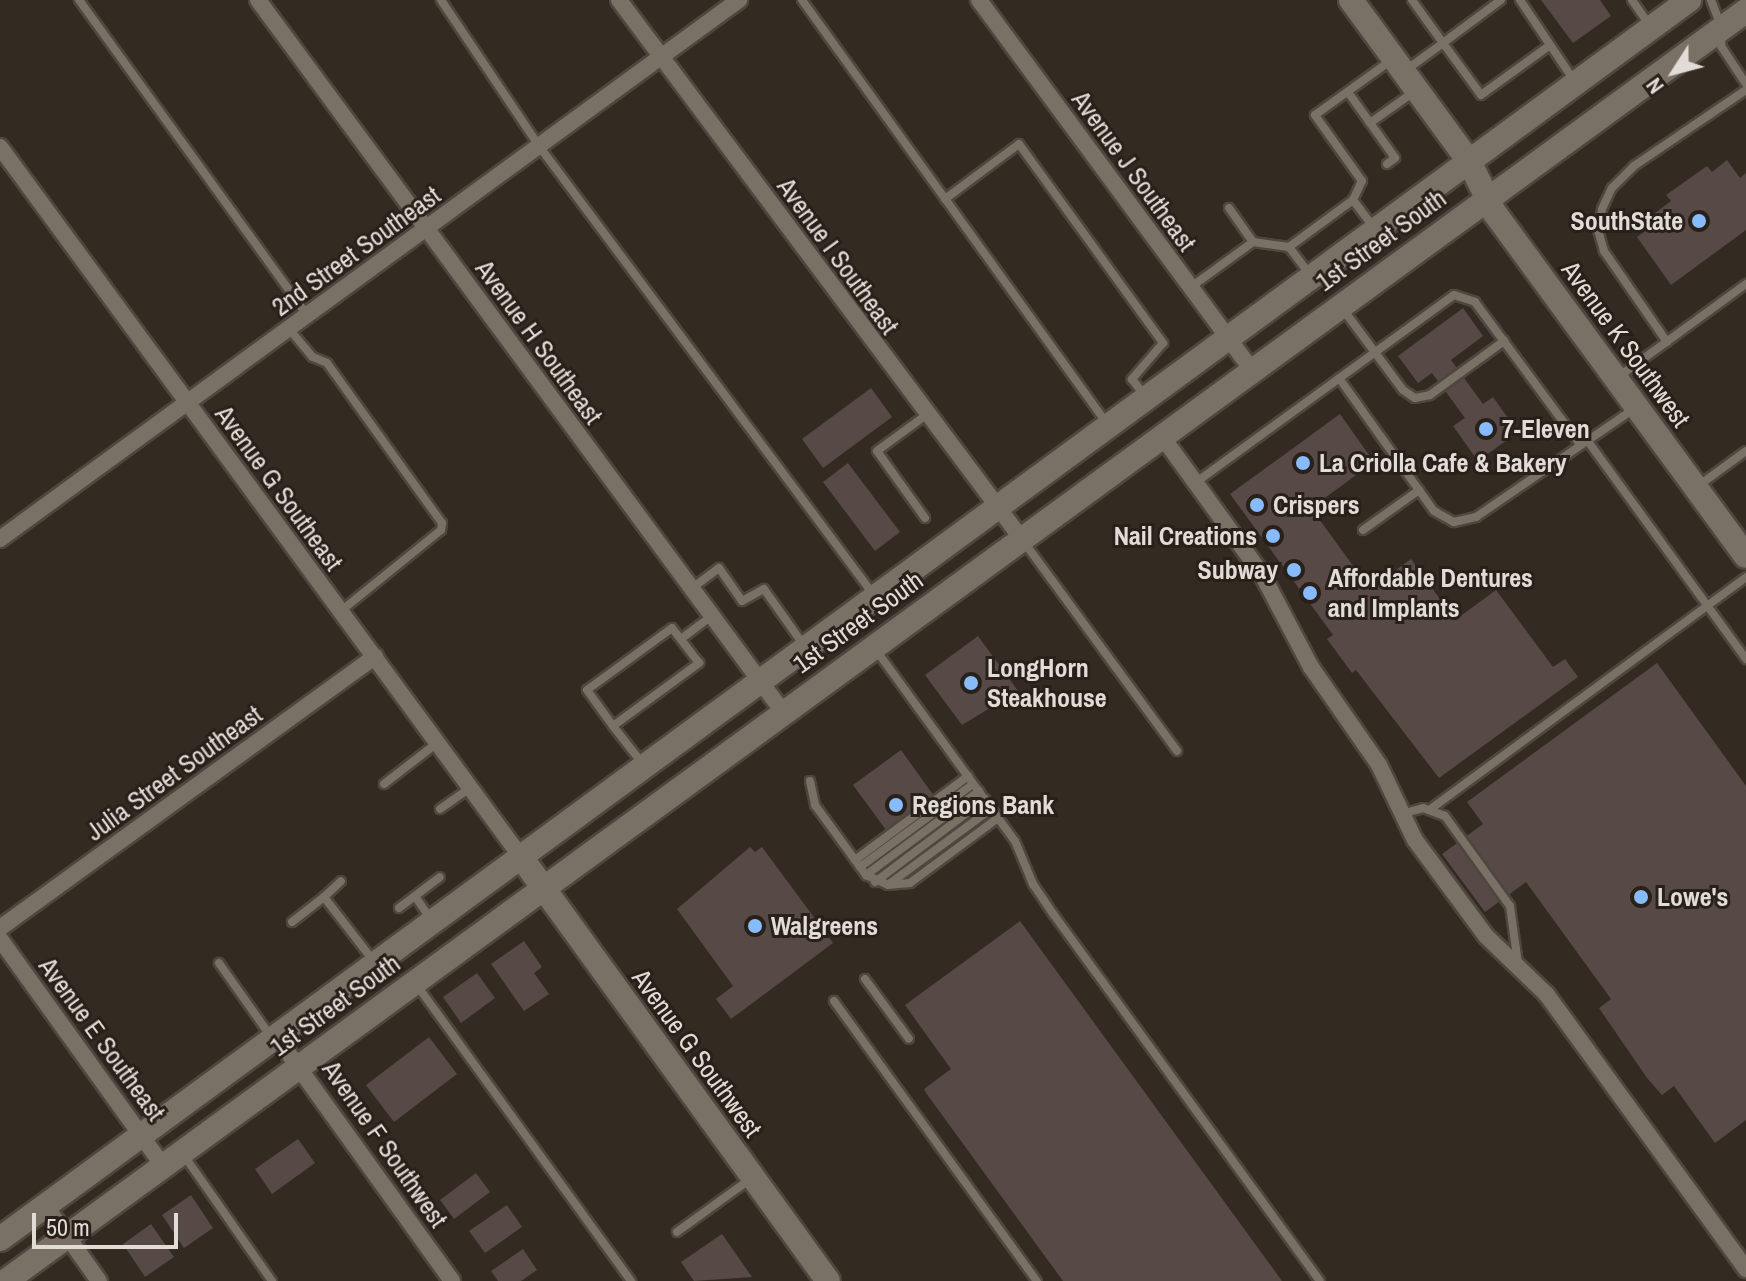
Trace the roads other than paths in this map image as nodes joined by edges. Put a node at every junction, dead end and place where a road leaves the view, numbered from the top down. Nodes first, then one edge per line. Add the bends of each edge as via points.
1 (79, 0) edge
2 (258, 0) edge
3 (441, 0) edge
4 (619, 0) edge
5 (739, 0) edge
6 (802, 0) edge
7 (979, 0) edge
8 (1351, 0) edge
9 (1412, 0) edge
10 (1501, 0) edge
11 (1520, 0) edge
12 (1632, 0) edge
13 (1689, 0) edge
14 (1711, 0) edge
15 (1746, 11) edge
16 (1652, 28) junction
17 (1722, 29) junction
18 (1443, 43) junction
19 (1550, 45) junction
20 (661, 57) junction
21 (1405, 73) junction
22 (1576, 83) junction
23 (1746, 87) edge
24 (1348, 92) junction
25 (1372, 126) junction
26 (1366, 136) dead end
27 (1386, 145) junction
28 (539, 146) junction
29 (0, 147) edge
30 (1377, 151) dead end
31 (1469, 161) junction
32 (1387, 164) dead end
33 (1487, 198) junction
34 (945, 199) junction
35 (1353, 200) junction
36 (1229, 208) dead end
37 (426, 229) junction
38 (1376, 231) junction
39 (1253, 242) junction
40 (1289, 247) junction
41 (1312, 278) junction
42 (1746, 284) edge
43 (1191, 288) junction
44 (1340, 305) junction
45 (308, 317) junction
46 (290, 330) junction
47 (1229, 340) junction
48 (1504, 341) junction
49 (1667, 342) junction
50 (1375, 352) junction
51 (1251, 369) junction
52 (1339, 378) junction
53 (1617, 378) junction
54 (1147, 400) junction
55 (187, 404) junction
56 (1637, 406) junction
57 (926, 415) junction
58 (1110, 428) junction
59 (1161, 435) junction
60 (1583, 442) junction
61 (1746, 451) edge
62 (1195, 483) junction
63 (1696, 487) junction
64 (1419, 490) junction
65 (997, 512) junction
66 (925, 518) dead end
67 (1363, 530) dead end
68 (1021, 538) junction
69 (0, 539) edge
70 (1746, 556) edge
71 (1746, 577) edge
72 (691, 589) junction
73 (876, 598) junction
74 (1707, 605) junction
75 (341, 611) junction
76 (711, 616) junction
77 (681, 639) junction
78 (873, 646) junction
79 (806, 648) junction
80 (375, 657) junction
81 (1746, 659) edge
82 (759, 681) junction
83 (783, 712) junction
84 (613, 726) junction
85 (437, 742) junction
86 (1177, 751) dead end
87 (643, 766) junction
88 (810, 781) dead end
89 (384, 784) dead end
90 (471, 788) junction
91 (976, 788) junction
92 (1432, 808) junction
93 (440, 809) dead end
94 (991, 809) junction
95 (1401, 814) junction
96 (998, 818) junction
97 (521, 857) junction
98 (858, 863) junction
99 (866, 875) junction
100 (440, 877) dead end
101 (341, 881) dead end
102 (875, 882) junction
103 (888, 885) junction
104 (544, 889) junction
105 (415, 896) junction
106 (324, 897) junction
107 (399, 908) dead end
108 (292, 922) dead end
109 (432, 922) junction
110 (0, 928) edge
111 (0, 939) edge
112 (219, 963) dead end
113 (375, 963) junction
114 (1518, 965) junction
115 (865, 979) dead end
116 (414, 982) junction
117 (834, 1001) dead end
118 (274, 1037) junction
119 (909, 1039) dead end
120 (301, 1066) junction
121 (142, 1135) junction
122 (173, 1160) junction
123 (753, 1177) junction
124 (45, 1205) junction
125 (677, 1232) dead end
126 (68, 1237) junction
127 (0, 1239) edge
128 (1746, 1269) edge
129 (6, 1281) edge
130 (99, 1281) edge
131 (272, 1281) edge
132 (452, 1281) edge
133 (631, 1281) edge
134 (828, 1281) edge
135 (1037, 1281) edge
136 (1320, 1281) edge

1 - 45 lane
2 - 37 street, Avenue H Southeast
3 - 28 lane
4 - 20 street, Avenue I Southeast
5 - 20 street, 2nd Street Southeast
6 - 34 lane
7 - 43 street, Avenue J Southeast
8 - 21 main road, Avenue K Southwest
9 - 18 lane
10 - 18 lane
11 - 19 lane
12 - 16 lane
13 - 16 main road, 1st Street South
14 - 17 lane
15 - 17 main road, 1st Street South
16 - 22 main road, 1st Street South
17 - 23 lane via 1721,46
17 - 33 main road, 1st Street South
18 - 19 lane via 1481,95
18 - 21 lane
19 - 22 lane
20 - 28 street, 2nd Street Southeast
20 - 57 street, Avenue I Southeast
21 - 24 lane
21 - 25 lane
21 - 31 main road, Avenue K Southwest
22 - 31 main road, 1st Street South
23 - 49 lane via 1634,166 1612,188 1602,209 1598,230 1604,251
24 - 25 lane
24 - 35 lane via 1315,115 1366,179
25 - 26 lane
25 - 27 lane
27 - 30 lane
27 - 32 lane via 1395,158
28 - 37 street, 2nd Street Southeast
28 - 73 lane
29 - 55 street, Avenue G Southeast
31 - 33 main road, Avenue K Southwest
31 - 38 main road, 1st Street South
33 - 44 main road, 1st Street South
33 - 53 main road, Avenue K Southwest
34 - 54 lane via 1019,144 1163,343 1132,379
34 - 58 lane
35 - 38 lane
35 - 40 lane
36 - 39 lane
37 - 45 street, 2nd Street Southeast
37 - 72 street, Avenue H Southeast
38 - 41 main road, 1st Street South
39 - 40 lane
39 - 43 lane
40 - 41 lane
41 - 47 main road, 1st Street South
42 - 49 lane
43 - 47 street, Avenue J Southeast
44 - 50 lane
44 - 51 main road, 1st Street South
45 - 46 street, 2nd Street Southeast
46 - 55 street, 2nd Street Southeast
46 - 75 lane via 313,357 327,363 442,523 441,530
47 - 51 street, Avenue J Southeast
47 - 54 main road, 1st Street South
48 - 50 lane via 1422,398 1403,390
48 - 50 lane via 1475,302 1454,295
48 - 60 lane
49 - 53 lane
50 - 52 lane
51 - 59 main road, 1st Street South
52 - 62 lane
52 - 64 lane
53 - 56 main road, Avenue K Southwest
54 - 58 main road, 1st Street South
55 - 69 street, 2nd Street Southeast
55 - 75 street, Avenue G Southeast
56 - 60 lane
56 - 63 main road, Avenue K Southwest
57 - 65 street, Avenue I Southeast
57 - 66 lane via 877,451
58 - 65 main road, 1st Street South
59 - 62 street
59 - 68 main road, 1st Street South
60 - 64 lane via 1469,521 1439,516
60 - 74 lane
61 - 63 lane
62 - 95 street via 1263,576 1311,667 1379,765
63 - 70 main road, Avenue K Southwest
64 - 67 lane
65 - 68 street, Avenue I Southeast
65 - 73 main road, 1st Street South
68 - 78 main road, 1st Street South
68 - 86 lane
71 - 74 lane
72 - 76 street, Avenue H Southeast
72 - 79 lane via 719,568 742,601 764,589
73 - 79 main road, 1st Street South
74 - 81 lane
74 - 92 lane
75 - 80 street, Avenue G Southeast
76 - 77 lane
76 - 82 street, Avenue H Southeast
77 - 84 lane via 699,663
77 - 84 lane via 672,628 587,690
78 - 83 main road, 1st Street South
78 - 91 lane
79 - 82 main road, 1st Street South
80 - 85 street, Avenue G Southeast
80 - 110 street, Julia Street Southeast
82 - 83 street, Avenue H Southeast
82 - 87 main road, 1st Street South
83 - 104 main road, 1st Street South
84 - 87 lane
85 - 89 lane
85 - 90 street, Avenue G Southeast
87 - 97 main road, 1st Street South
88 - 98 lane via 815,805
90 - 93 lane
90 - 97 street, Avenue G Southeast
91 - 94 lane
91 - 98 lane
91 - 99 lane
91 - 102 lane
92 - 95 lane
92 - 114 lane via 1445,816 1510,906
94 - 96 lane
94 - 103 lane
95 - 114 street via 1477,925
96 - 103 lane via 910,883
96 - 136 lane via 1054,915
97 - 104 main road, Avenue G Southwest
97 - 109 main road, 1st Street South
98 - 99 lane
99 - 102 lane
100 - 105 lane
101 - 106 lane
102 - 103 lane
104 - 116 main road, 1st Street South
104 - 123 main road, Avenue G Southwest
105 - 107 lane
105 - 109 lane
106 - 108 lane
106 - 113 lane
109 - 113 main road, 1st Street South
111 - 121 street, Avenue E Southeast
112 - 118 lane
113 - 118 main road, 1st Street South
114 - 128 street via 1547,995
115 - 119 lane
116 - 120 main road, 1st Street South
116 - 133 lane
117 - 135 lane
118 - 120 street, Avenue F Southwest
118 - 121 main road, 1st Street South
120 - 122 main road, 1st Street South
120 - 132 street, Avenue F Southwest
121 - 122 street, Avenue E Southeast
121 - 124 main road, 1st Street South
122 - 126 main road, 1st Street South
122 - 131 lane
123 - 125 lane
123 - 134 main road, Avenue G Southwest
124 - 126 street
124 - 127 main road, 1st Street South
126 - 129 main road, 1st Street South
126 - 130 street

